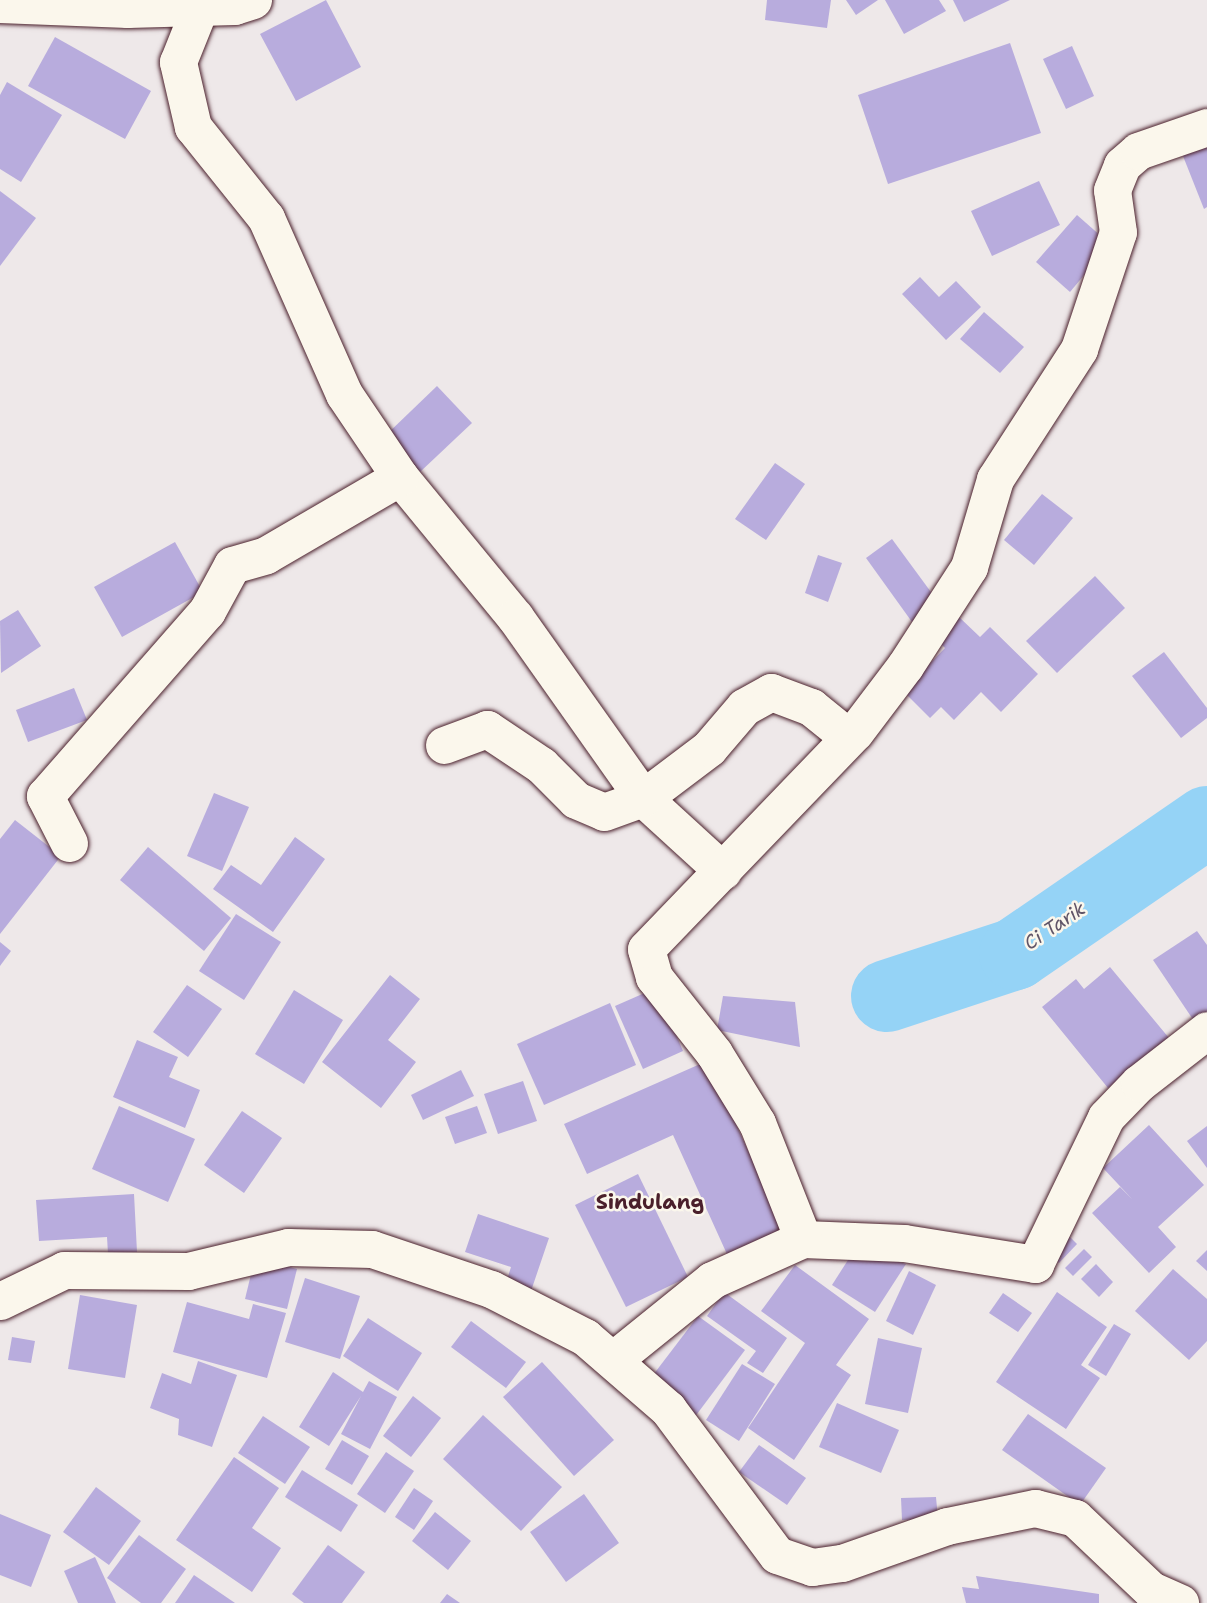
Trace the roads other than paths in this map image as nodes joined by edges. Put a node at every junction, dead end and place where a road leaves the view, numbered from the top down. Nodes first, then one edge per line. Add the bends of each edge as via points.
1 (253, 0) edge
2 (0, 4) edge
3 (200, 7) junction
4 (1207, 127) edge
5 (400, 477) junction
6 (848, 737) junction
7 (444, 745) dead end
8 (643, 798) junction
9 (69, 843) dead end
10 (723, 871) junction
11 (1207, 1030) edge
12 (803, 1239) junction
13 (0, 1301) edge
14 (613, 1360) junction
15 (1207, 1597) edge
16 (1180, 1603) edge
17 (1191, 1603) edge

1 - 3 street
2 - 3 street
3 - 5 street via 178,62 193,127 265,218 344,394
4 - 6 street via 1138,151 1122,166 1112,190 1118,232 1079,349 995,479 969,567 884,696
5 - 8 street via 515,617
5 - 9 street via 266,555 232,565 207,611 45,796
6 - 8 street via 811,707 771,692 744,707 709,748
6 - 10 street
7 - 8 street via 486,729 586,804 604,812
8 - 10 street
10 - 12 street via 650,963 757,1123
11 - 12 street via 1139,1083 1107,1117 1045,1254 1035,1264 904,1243
12 - 14 street via 712,1280
13 - 14 street via 64,1270 188,1271 288,1247 339,1244 491,1289 585,1337
14 - 16 street via 668,1409 777,1555 812,1567 842,1563 947,1526 1034,1508 1075,1518 1151,1590
15 - 17 street

